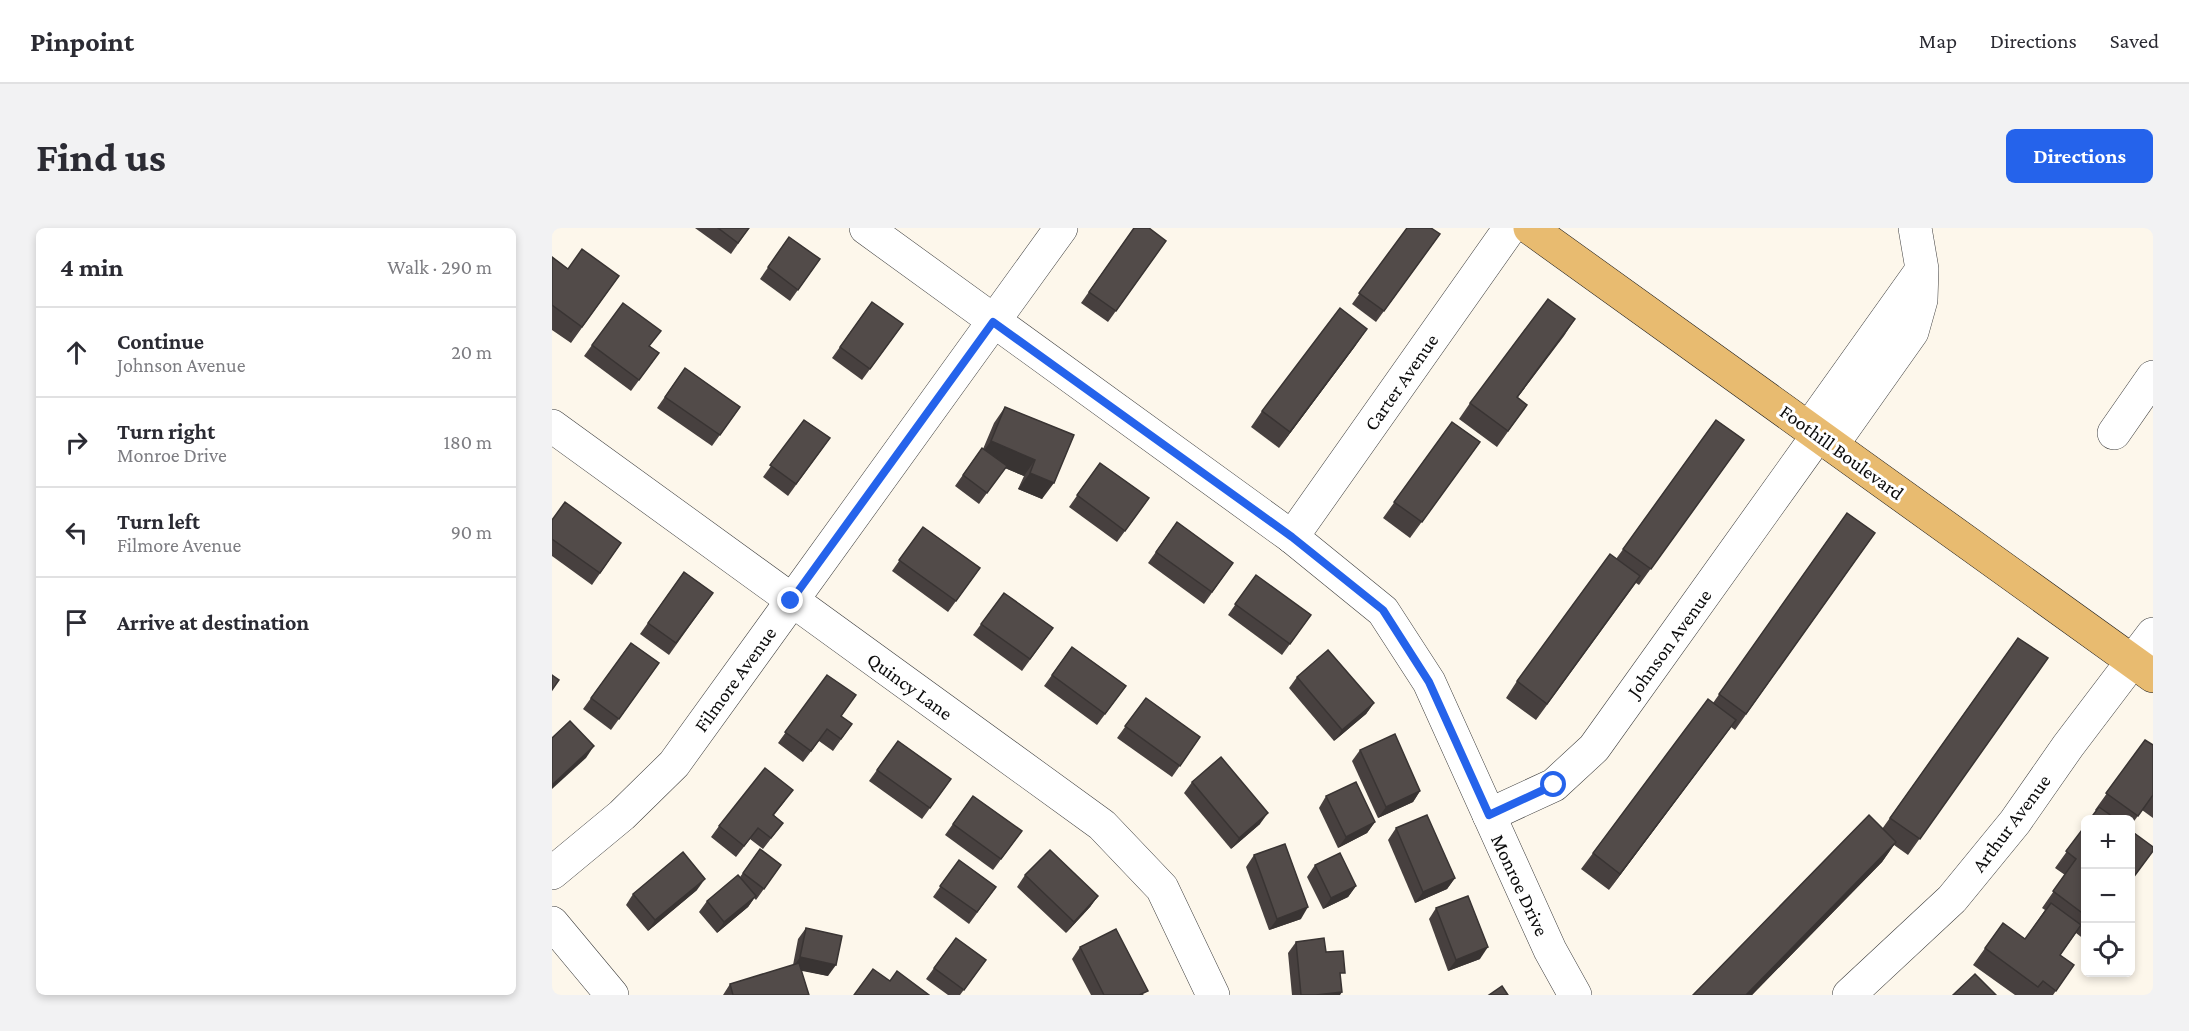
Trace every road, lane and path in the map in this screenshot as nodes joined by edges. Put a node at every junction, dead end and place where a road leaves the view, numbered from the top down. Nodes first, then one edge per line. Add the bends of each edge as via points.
1 (866, 228) edge
2 (1061, 228) edge
3 (1510, 228) edge
4 (1530, 228) edge
5 (1915, 228) edge
6 (993, 322) junction
7 (2153, 377) edge
8 (552, 426) edge
9 (2114, 433) dead end
10 (1820, 436) junction
11 (1292, 537) junction
12 (791, 601) junction
13 (2153, 633) edge
14 (2143, 668) edge
15 (1489, 815) junction
16 (552, 873) edge
17 (552, 923) edge
18 (612, 995) edge
19 (1213, 995) edge
20 (1575, 995) edge
21 (1849, 995) edge

1 - 6 street, Monroe Drive
2 - 6 street, Filmore Avenue
3 - 11 street, Carter Avenue
4 - 10 main road, Foothill Boulevard
5 - 10 street, Johnson Avenue via 1922,269
6 - 11 street, Monroe Drive
6 - 12 street, Filmore Avenue
7 - 9 street
8 - 12 street, Quincy Lane
10 - 14 main road, Foothill Boulevard
10 - 15 street, Johnson Avenue via 1594,748 1554,785
11 - 15 street, Monroe Drive via 1383,610 1429,682
12 - 16 street, Filmore Avenue via 674,764 622,815
12 - 19 street, Quincy Lane via 1102,825 1162,888
13 - 14 street, Arthur Avenue
14 - 21 street, Arthur Avenue via 2068,746 2015,822 1952,899
15 - 20 street, Monroe Drive via 1550,950
17 - 18 street

